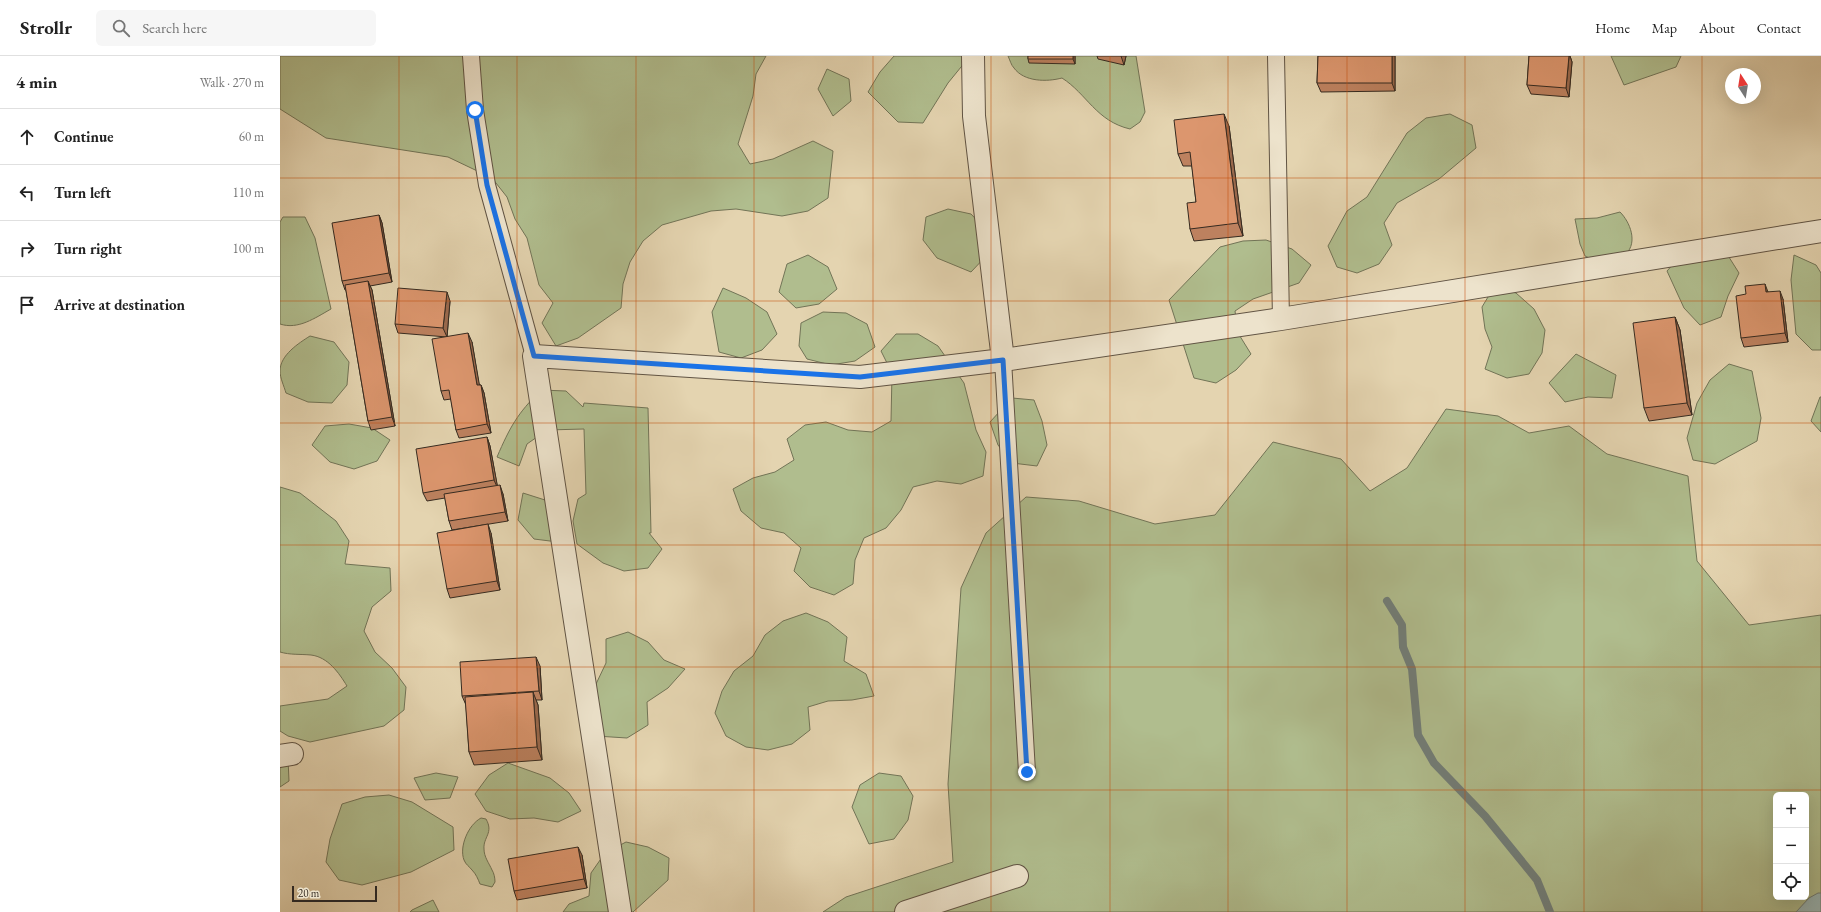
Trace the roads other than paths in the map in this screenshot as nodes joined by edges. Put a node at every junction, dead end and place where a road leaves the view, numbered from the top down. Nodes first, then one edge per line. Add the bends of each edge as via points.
1 (471, 56) edge
2 (973, 56) edge
3 (1276, 56) edge
4 (1821, 232) edge
5 (1282, 319) junction
6 (534, 356) junction
7 (1003, 360) junction
8 (1027, 772) dead end
9 (1017, 876) dead end
10 (620, 912) edge
11 (906, 912) edge

1 - 6 lane via 475,110 487,185
2 - 7 street via 974,116
3 - 5 lane
4 - 5 street
5 - 7 street
6 - 7 street via 860,377
6 - 10 street
7 - 8 lane
9 - 11 street

